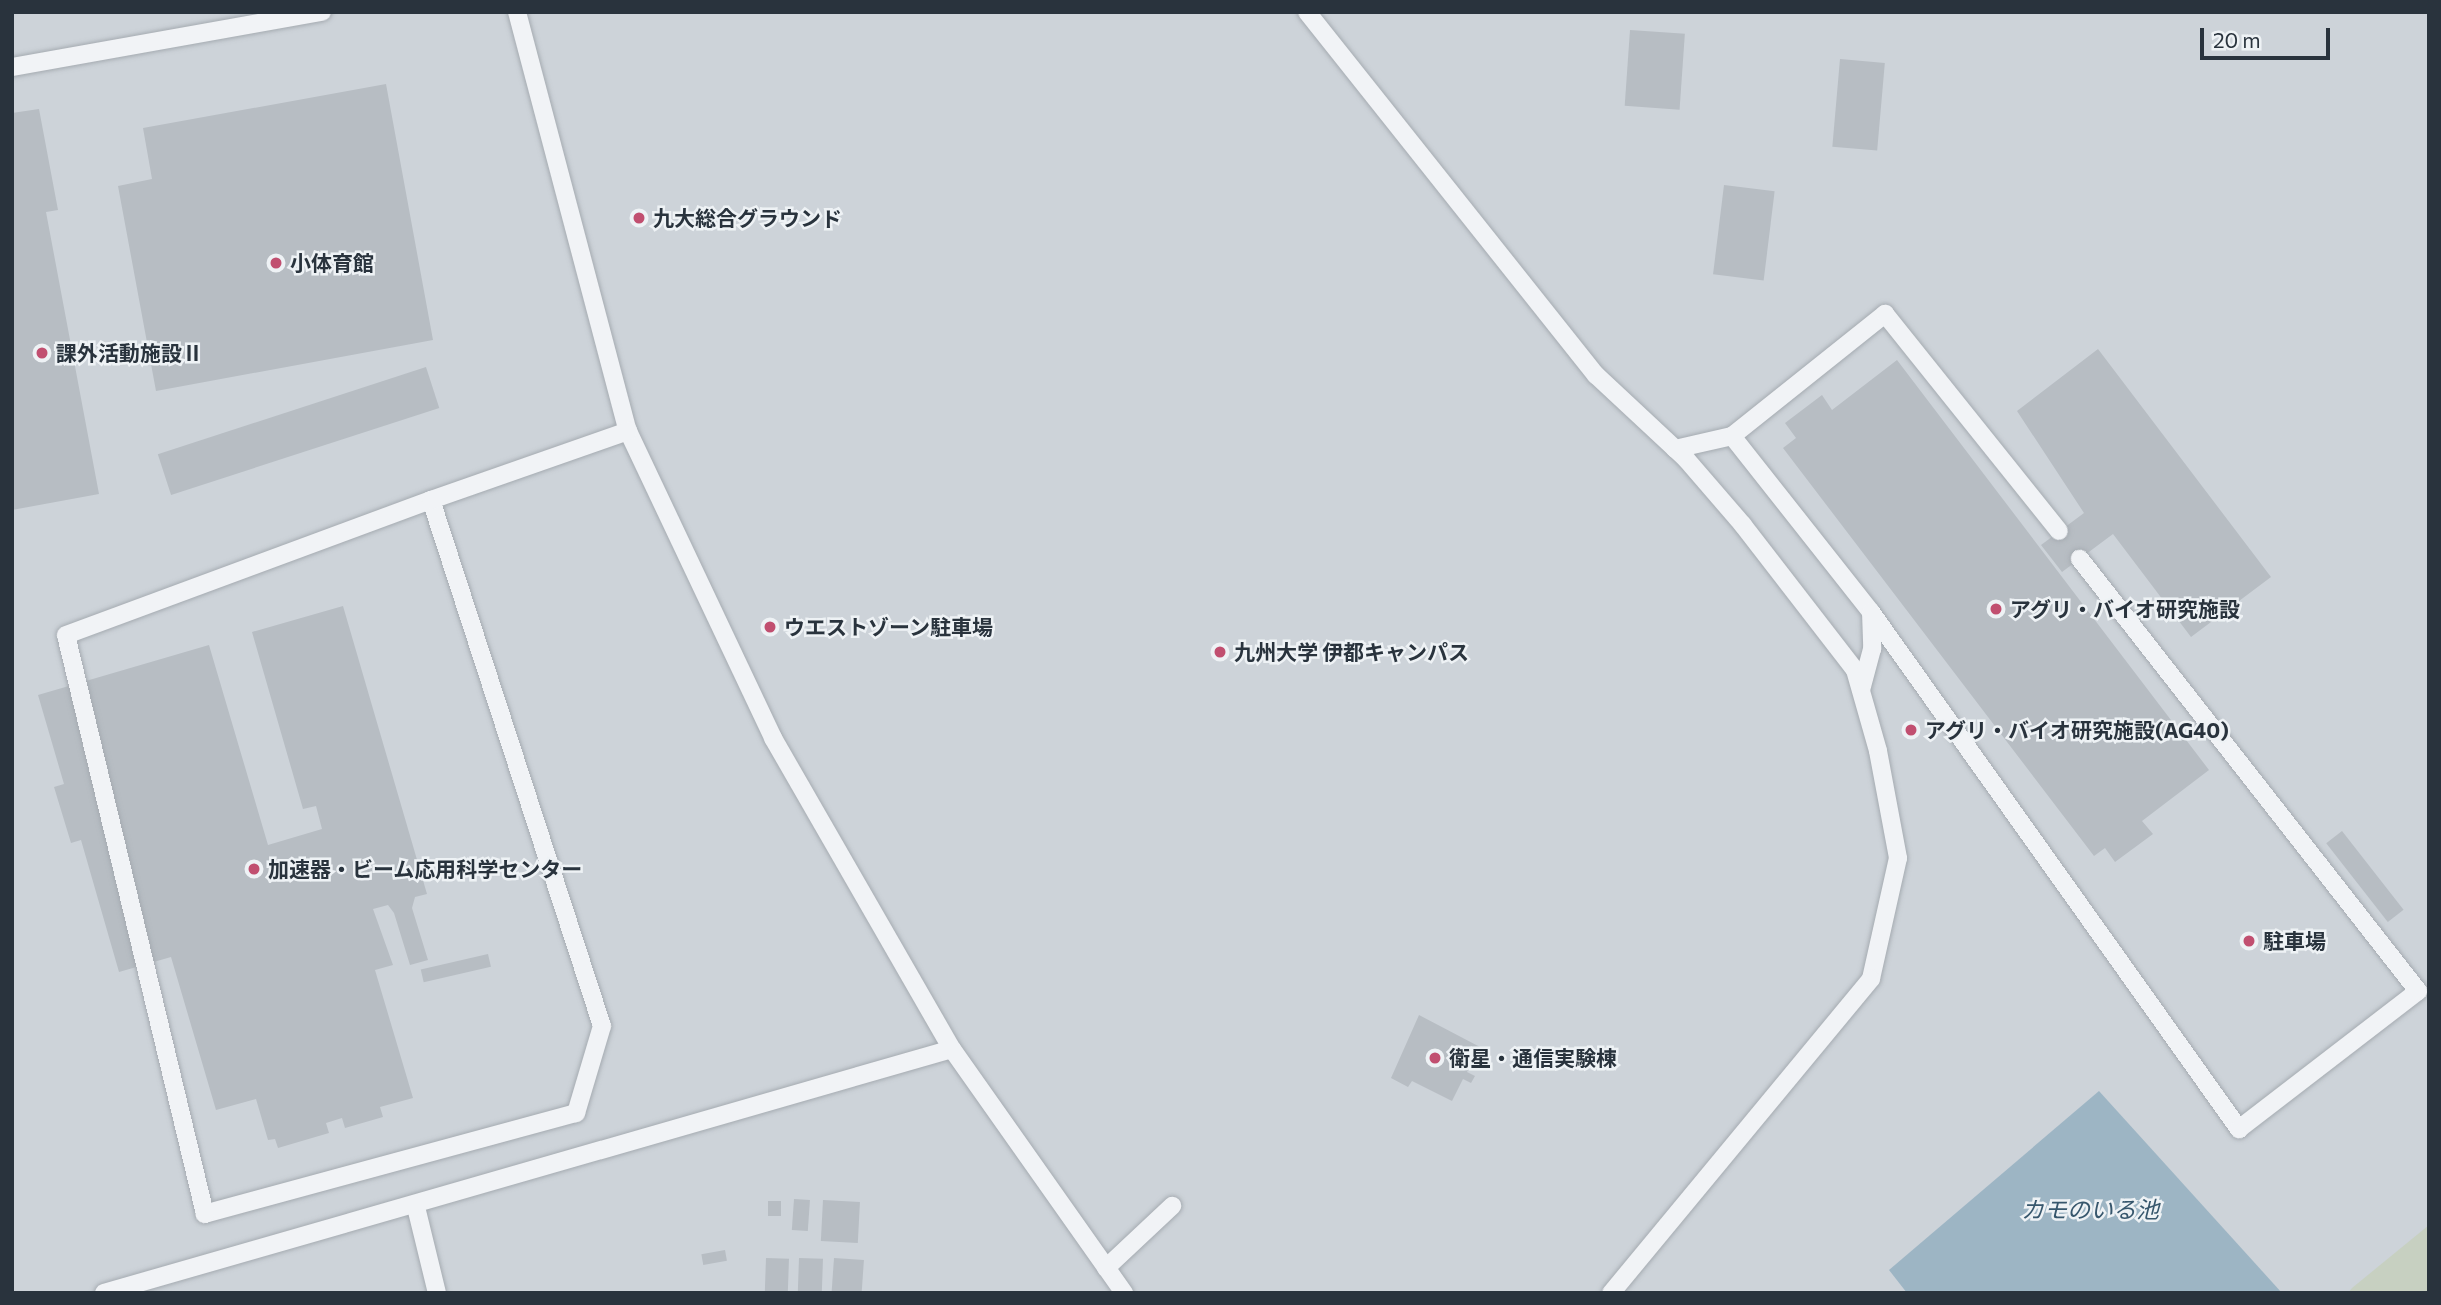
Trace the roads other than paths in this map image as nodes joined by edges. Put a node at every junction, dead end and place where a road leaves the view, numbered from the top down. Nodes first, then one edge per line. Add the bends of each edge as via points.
1 (322, 12) edge
2 (517, 12) edge
3 (1307, 12) edge
4 (12, 67) edge
5 (628, 431) junction
6 (1732, 436) junction
7 (1675, 449) junction
8 (431, 500) junction
9 (2059, 531) dead end
10 (2080, 558) dead end
11 (1871, 612) junction
12 (1861, 690) junction
13 (952, 1049) junction
14 (1172, 1206) dead end
15 (416, 1207) junction
16 (1106, 1268) junction
17 (104, 1293) edge
18 (437, 1293) edge
19 (1124, 1293) edge
20 (1611, 1293) edge

1 - 4 lane
2 - 5 lane
3 - 7 lane via 1596,375
5 - 8 lane
5 - 13 lane via 773,738
6 - 7 lane
6 - 9 lane via 1885,314
6 - 11 lane
7 - 12 lane via 1743,525 1855,670
8 - 8 lane via 602,1026 576,1113 205,1214 66,635
10 - 11 lane via 2418,991 2239,1129
11 - 12 lane via 1872,649
12 - 20 lane via 1898,859 1871,979
13 - 15 lane
13 - 16 lane
14 - 16 lane
15 - 17 lane
15 - 18 lane
16 - 19 lane

